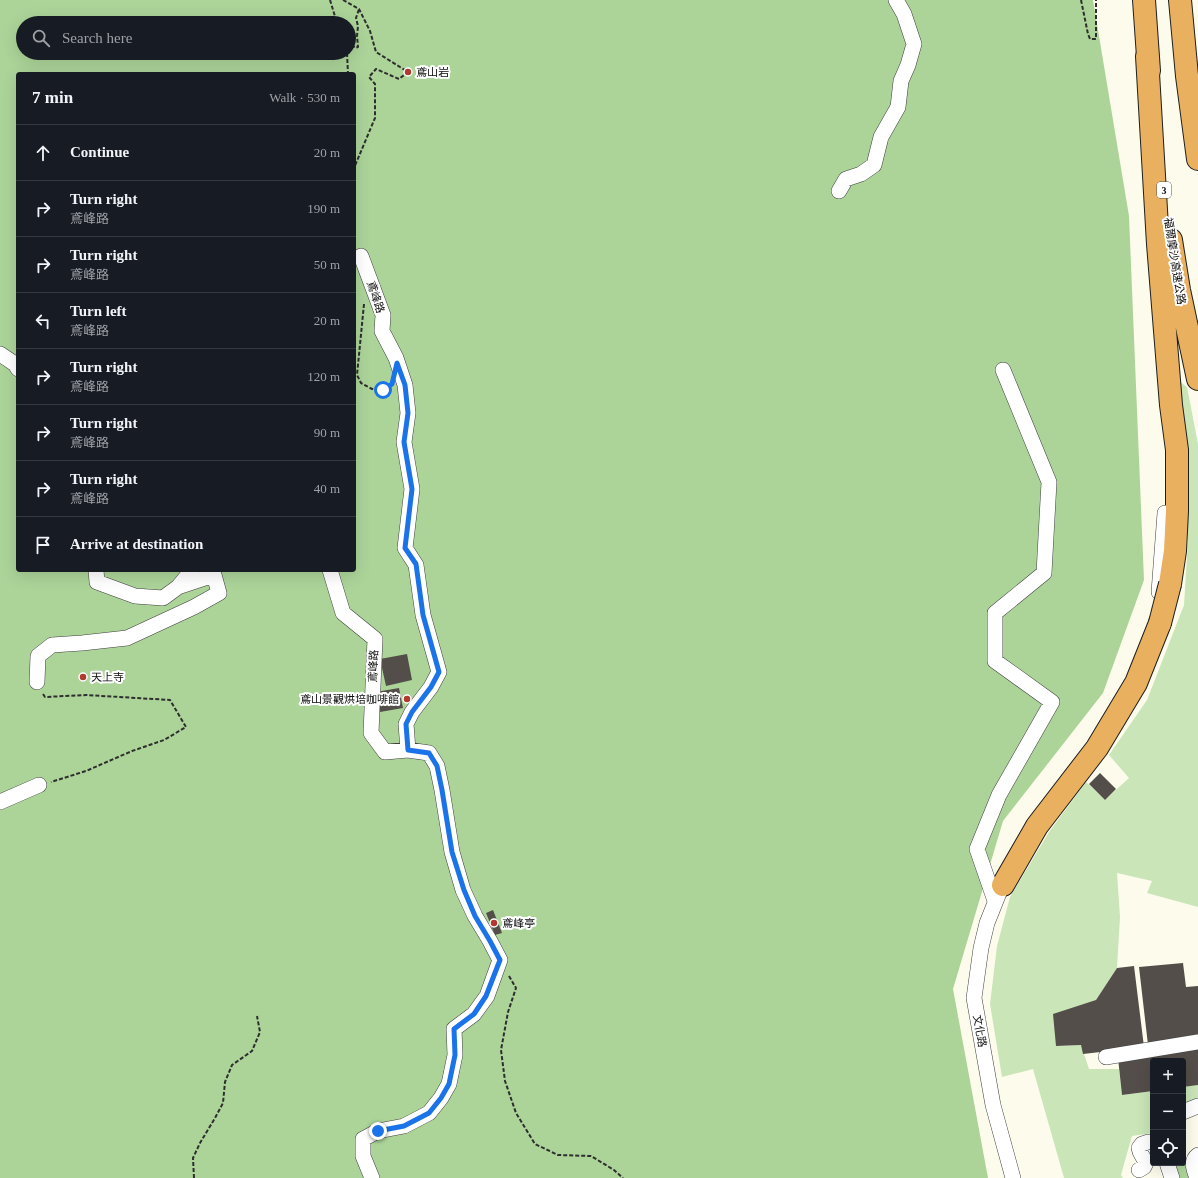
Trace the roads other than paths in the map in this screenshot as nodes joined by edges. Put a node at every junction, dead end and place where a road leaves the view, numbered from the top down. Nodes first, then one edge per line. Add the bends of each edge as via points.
1 (896, 0) edge
2 (1144, 0) edge
3 (1180, 0) edge
4 (1147, 56) junction
5 (1198, 159) edge
6 (839, 191) dead end
7 (361, 256) dead end
8 (0, 354) edge
9 (16, 366) edge
10 (1004, 370) dead end
11 (1198, 379) edge
12 (1165, 513) dead end
13 (96, 572) edge
14 (190, 572) edge
15 (331, 572) edge
16 (178, 587) junction
17 (1165, 590) junction
18 (37, 682) road end
19 (408, 750) junction
20 (39, 786) road end
21 (0, 802) edge
22 (998, 894) junction
23 (1198, 1042) edge
24 (1106, 1057) dead end
25 (1198, 1106) edge
26 (1186, 1111) edge
27 (1198, 1113) edge
28 (1186, 1117) edge
29 (1148, 1142) dead end
30 (1198, 1154) edge
31 (1186, 1156) edge
32 (1168, 1166) edge
33 (1139, 1170) dead end
34 (372, 1178) edge
35 (1013, 1178) edge
36 (1172, 1178) edge
37 (1197, 1178) edge

1 - 6 street via 904,14 914,44 901,81 898,107 881,137 874,165 861,174 846,179
2 - 4 highway, 福爾摩沙高速公路 / 3
3 - 5 highway
4 - 11 highway, 福爾摩沙高速公路 / 3 via 1178,283
4 - 17 highway via 1158,244 1176,450 1175,551
7 - 19 street, 鳶峰路 via 382,315 382,331 405,385 408,413 404,442 412,489 405,548 416,564 423,615 439,672 406,724
8 - 9 street
10 - 22 street via 1050,482 1044,573 995,613 995,661 1052,702 999,795 977,849
12 - 17 street, 文化路
13 - 16 street via 97,582 135,596 162,598
14 - 16 street
15 - 19 street, 鳶峰路 via 343,614 375,639 371,733 385,752
16 - 18 street via 214,574 219,593 127,638 52,645 38,656
17 - 22 street, 文化路 via 1129,676 1088,748 1024,831 999,879
17 - 22 highway, bridge via 1166,616 1136,683 1097,748 1037,826
19 - 34 street, 鳶峰路 via 429,753 437,766 452,852 464,890 475,916 500,960 486,996 474,1014 454,1029 455,1055 449,1084 441,1098 429,1113 404,1126 378,1131 363,1139 363,1156
20 - 21 street
22 - 35 street, 文化路 via 981,948 974,998 993,1104
23 - 24 street
25 - 26 street
27 - 28 street
29 - 33 street via 1139,1148 1146,1163
30 - 31 street
30 - 37 street via 1193,1164
32 - 36 street

